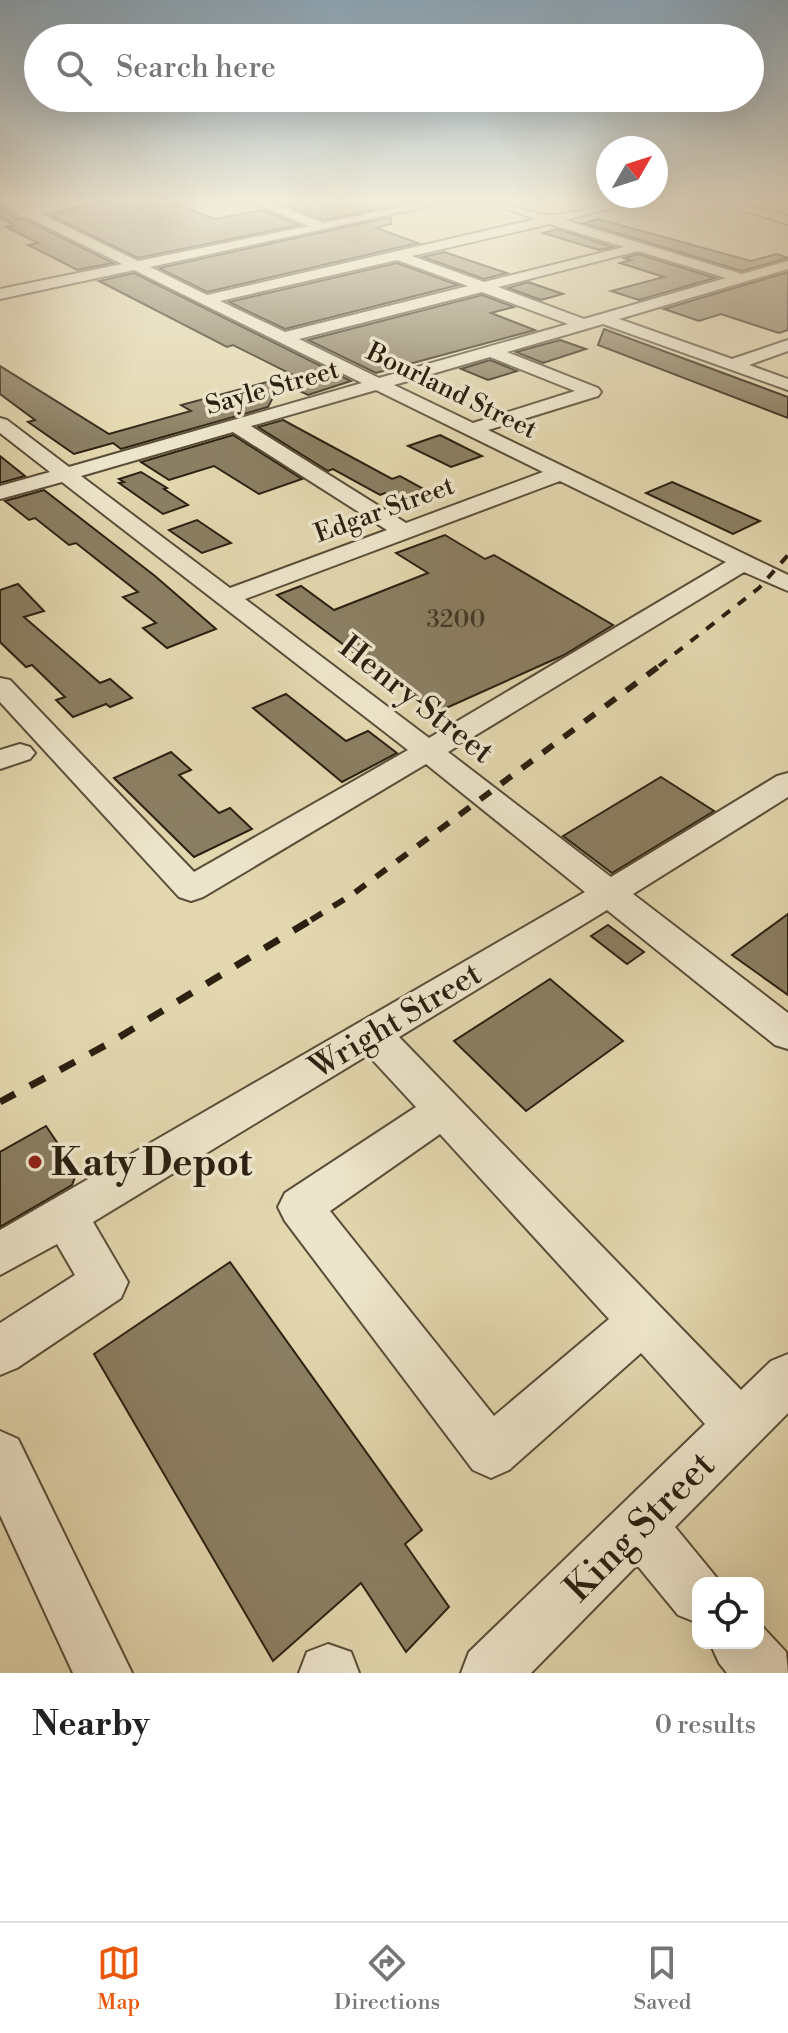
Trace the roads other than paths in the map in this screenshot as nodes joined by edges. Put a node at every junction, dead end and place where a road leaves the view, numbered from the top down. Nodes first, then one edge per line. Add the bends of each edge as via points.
1 (66, 280) edge
2 (169, 280) edge
3 (290, 280) edge
4 (465, 280) edge
5 (510, 280) edge
6 (739, 280) edge
7 (483, 287) junction
8 (0, 294) edge
9 (208, 299) junction
10 (605, 319) junction
11 (586, 325) junction
12 (286, 337) junction
13 (788, 345) edge
14 (491, 351) junction
15 (732, 365) junction
16 (380, 383) junction
17 (788, 385) edge
18 (0, 424) edge
19 (236, 425) junction
20 (472, 429) junction
21 (561, 473) junction
22 (67, 474) junction
23 (0, 493) edge
24 (405, 532) junction
25 (743, 562) junction
26 (788, 584) edge
27 (226, 598) junction
28 (0, 686) edge
29 (428, 751) junction
30 (788, 783) edge
31 (608, 894) junction
32 (372, 1034) junction
33 (788, 1034) edge
34 (444, 1110) junction
35 (65, 1217) junction
36 (0, 1254) edge
37 (642, 1321) junction
38 (0, 1351) edge
39 (773, 1400) edge
40 (0, 1457) edge
41 (639, 1526) junction
42 (692, 1588) edge
43 (744, 1649) edge
44 (508, 1667) edge
45 (103, 1673) edge
46 (765, 1673) edge

1 - 8 street
2 - 9 street, Bourland Street
3 - 9 street
4 - 7 street
5 - 7 street
6 - 10 street, Sayle Street
7 - 11 street
7 - 12 street
9 - 12 street, Bourland Street
10 - 11 street, Sayle Street
10 - 15 street
11 - 14 street, Sayle Street
12 - 16 street, Bourland Street
13 - 15 street
14 - 16 street, Sayle Street
14 - 20 street, Edgar Street via 592,392
15 - 17 street
16 - 19 street, Sayle Street
16 - 20 street, Bourland Street
18 - 22 street, Henry Street
19 - 22 street, Sayle Street
19 - 24 street
20 - 21 street, Bourland Street
21 - 24 street, Edgar Street
21 - 25 street, Bourland Street
22 - 23 street, Sayle Street
22 - 27 street, Henry Street
24 - 27 street, Edgar Street
25 - 26 street, Bourland Street
25 - 29 street
27 - 29 street, Henry Street
28 - 29 street via 191,889
29 - 31 street, Henry Street
30 - 31 street, Wright Street
31 - 32 street, Wright Street
31 - 33 street, Henry Street
32 - 34 street
32 - 35 street, Wright Street
34 - 37 street
34 - 37 street via 300,1207 491,1452
35 - 36 street, Wright Street
35 - 38 street via 105,1282
37 - 39 street
39 - 41 street, King Street
40 - 45 street
41 - 42 street
41 - 44 street, King Street
43 - 46 street

